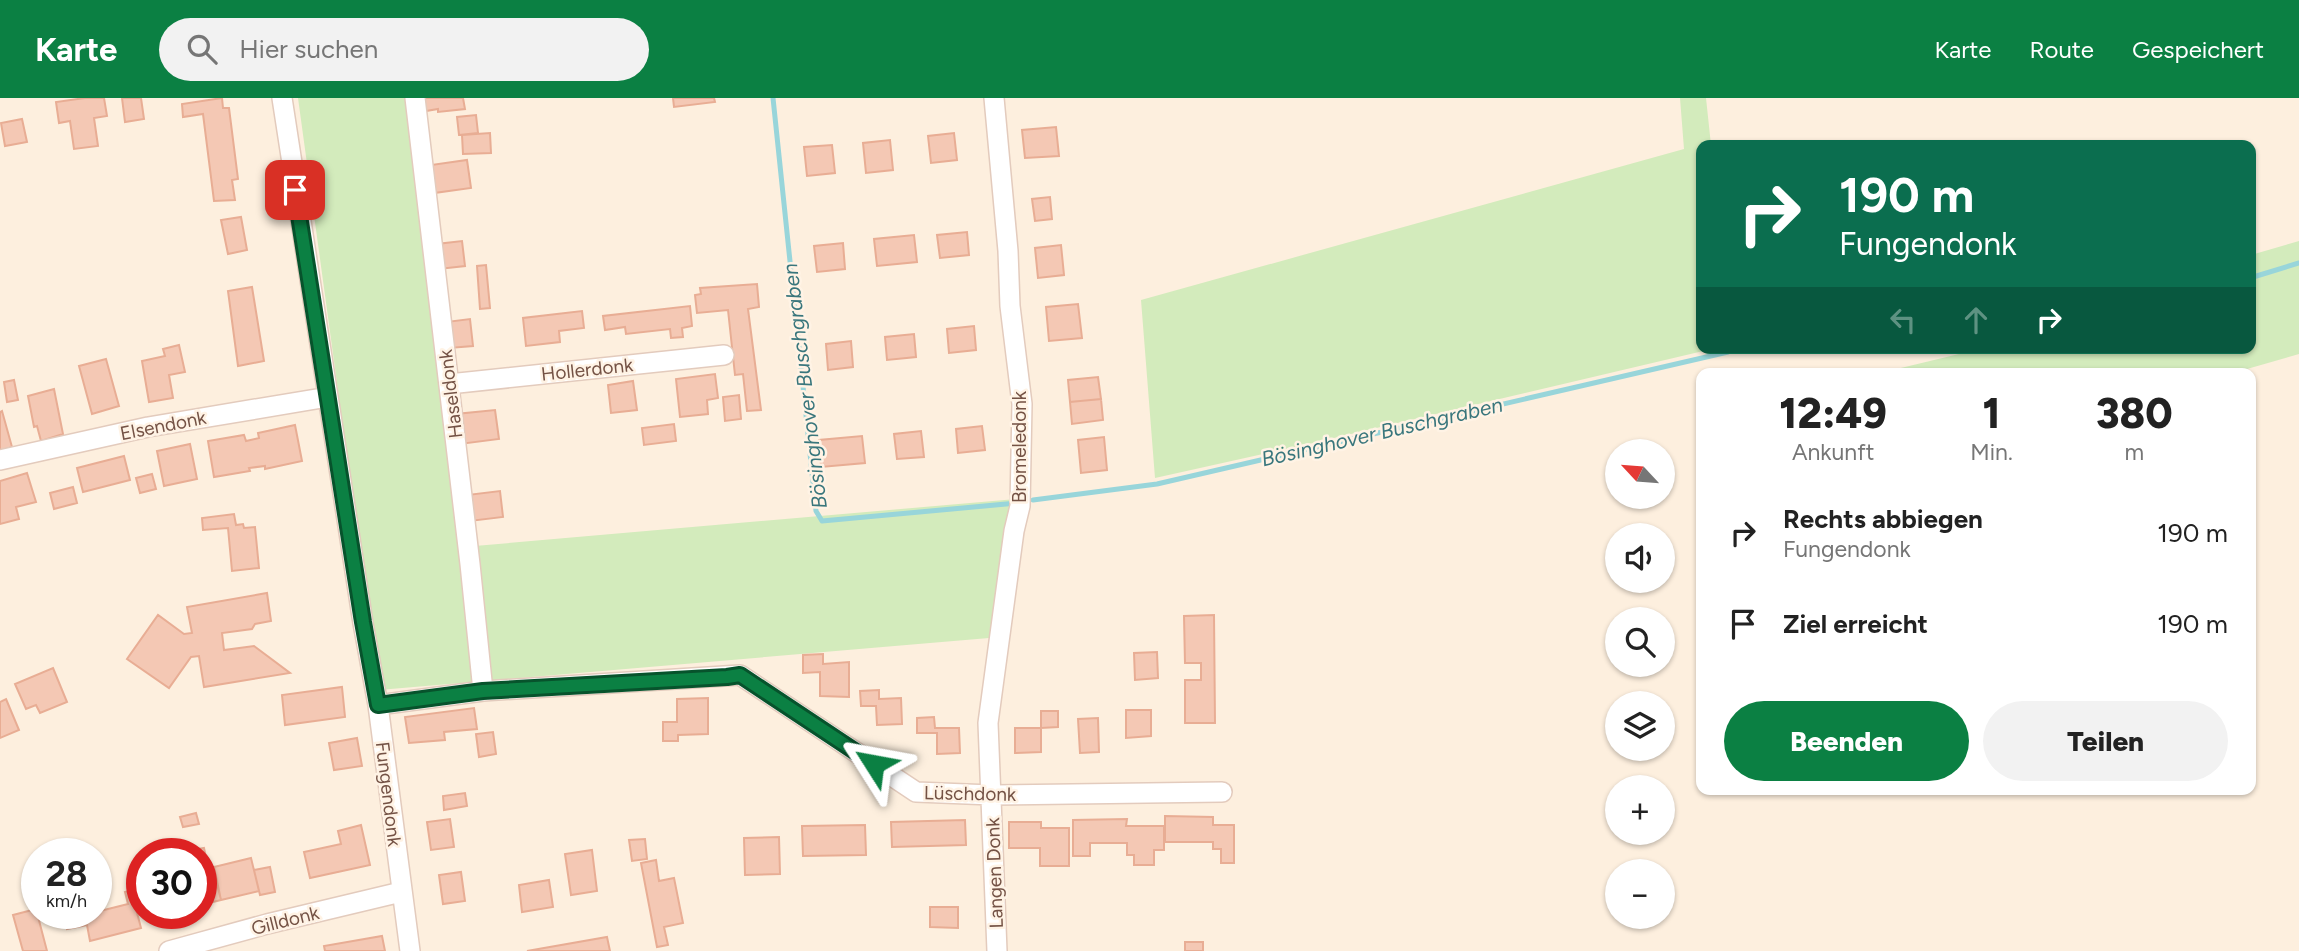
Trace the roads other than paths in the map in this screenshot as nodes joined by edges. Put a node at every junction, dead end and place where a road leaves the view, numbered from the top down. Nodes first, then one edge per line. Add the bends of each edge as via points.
1 (282, 98) edge
2 (415, 98) edge
3 (994, 98) edge
4 (724, 355) dead end
5 (449, 384) junction
6 (328, 397) junction
7 (0, 460) edge
8 (483, 691) junction
9 (378, 705) junction
10 (1222, 792) dead end
11 (992, 794) junction
12 (401, 892) junction
13 (169, 951) edge
14 (410, 951) edge
15 (997, 951) edge

1 - 6 street, Fungendonk
2 - 5 street, Haseldonk
3 - 11 street, Bromeledonk via 1022,404 1020,506 988,723
4 - 5 street, Hollerdonk
5 - 8 street, Haseldonk
6 - 7 street, Elsendonk via 148,427
6 - 9 street, Fungendonk
8 - 9 street, Lüschdonk
8 - 11 street, Lüschdonk via 740,675 916,792
9 - 12 street, Fungendonk
10 - 11 street, Lüschdonk
11 - 15 street, Langen Donk
12 - 13 street, Gilldonk
12 - 14 street, Fungendonk

